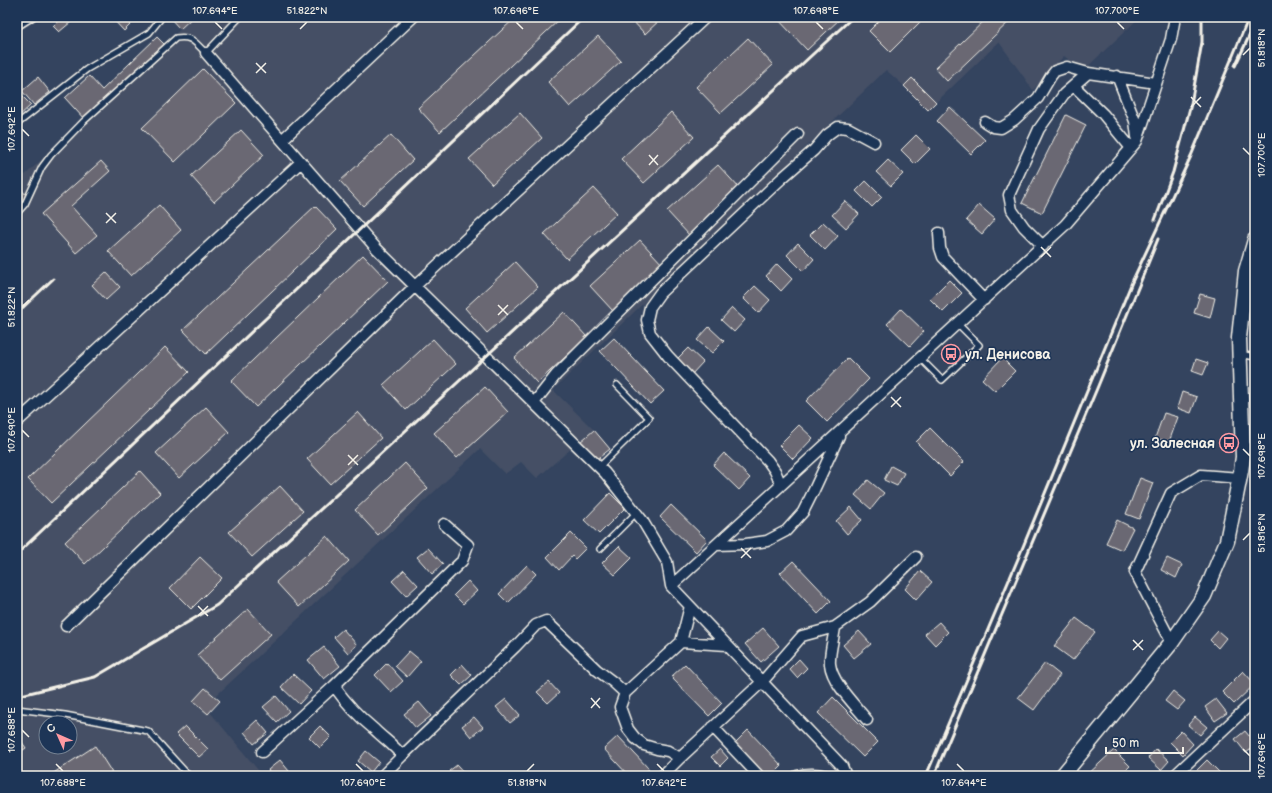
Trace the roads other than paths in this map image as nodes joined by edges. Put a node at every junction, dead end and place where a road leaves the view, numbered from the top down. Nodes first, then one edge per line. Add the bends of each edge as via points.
1 (33, 17) edge
2 (162, 17) edge
3 (240, 17) edge
4 (413, 17) edge
5 (706, 17) edge
6 (1175, 17) edge
7 (17, 27) edge
8 (206, 53) junction
9 (1088, 73) junction
10 (1117, 76) junction
11 (1156, 83) junction
12 (1074, 86) junction
13 (985, 122) dead end
14 (17, 124) edge
15 (798, 134) dead end
16 (282, 140) junction
17 (874, 142) dead end
18 (1134, 144) junction
19 (301, 162) junction
20 (17, 213) edge
21 (939, 233) dead end
22 (1255, 240) edge
23 (1042, 246) junction
24 (1250, 285) edge
25 (415, 286) junction
26 (984, 300) junction
27 (958, 324) junction
28 (1240, 354) junction
29 (1255, 357) edge
30 (920, 358) junction
31 (617, 385) dead end
32 (534, 403) junction
33 (17, 422) edge
34 (841, 431) junction
35 (1255, 445) edge
36 (1243, 456) junction
37 (599, 467) junction
38 (1240, 478) junction
39 (781, 485) junction
40 (636, 513) junction
41 (444, 524) dead end
42 (716, 545) junction
43 (600, 549) dead end
44 (916, 557) dead end
45 (671, 586) junction
46 (690, 606) junction
47 (66, 626) dead end
48 (835, 627) junction
49 (681, 642) junction
50 (1172, 643) junction
51 (727, 645) junction
52 (762, 682) junction
53 (334, 686) junction
54 (625, 693) junction
55 (1255, 700) edge
56 (17, 709) edge
57 (867, 720) dead end
58 (713, 727) junction
59 (262, 752) dead end
60 (402, 756) junction
61 (680, 758) junction
62 (189, 776) edge
63 (382, 776) edge
64 (662, 776) edge
65 (759, 776) edge
66 (797, 776) edge
67 (826, 776) edge
68 (846, 776) edge
69 (1062, 776) edge
70 (1174, 776) edge

1 - 7 lane
2 - 14 lane via 149,33 87,69
3 - 8 lane
4 - 16 street
5 - 25 street
6 - 11 street
8 - 16 street
8 - 20 lane via 189,37 176,38 51,154 25,204
9 - 10 street
9 - 12 street
9 - 13 street via 1067,67 1055,71 1038,98 1014,120 1001,128
10 - 11 street
10 - 18 street via 1135,121
11 - 18 street
12 - 18 street
12 - 23 street via 1064,94 1038,129 1009,195 1012,210
15 - 32 street via 556,375
16 - 19 street
17 - 39 street via 848,128 838,127 827,135 660,294 650,307 647,320 650,333 668,356 768,461
18 - 23 street via 1065,225
19 - 25 street via 377,249
19 - 33 street
21 - 26 street via 943,257
22 - 24 main road via 1246,271
23 - 26 street
24 - 28 main road via 1239,338
25 - 32 street
25 - 47 street
26 - 27 street
27 - 30 street
27 - 30 lane via 979,345 942,380
28 - 29 lane
28 - 36 main road
30 - 34 street
31 - 37 lane via 649,418
32 - 37 street
34 - 39 street
34 - 42 street via 804,512 786,531 767,541
35 - 36 street
36 - 38 main road
37 - 40 street
38 - 50 main road via 1227,541 1204,596
38 - 50 street via 1201,475 1171,493 1135,572
39 - 42 street
40 - 43 lane
40 - 45 street via 667,562
41 - 53 street via 468,545 462,561
42 - 45 street
44 - 48 street via 870,602
45 - 46 street
46 - 49 street
46 - 51 street
48 - 52 street via 802,636
48 - 57 street via 830,664 833,675
49 - 51 street
49 - 54 street
50 - 69 main road
51 - 52 street
52 - 58 street
52 - 68 street via 842,766
53 - 59 street
53 - 60 street via 358,716 396,747
54 - 60 street via 546,621 536,625
54 - 61 street via 620,707 628,729 635,738 644,745 668,750
55 - 70 street
56 - 62 lane via 65,715 148,731
58 - 61 street
58 - 65 street
60 - 63 street
61 - 64 street
66 - 67 street via 818,773

